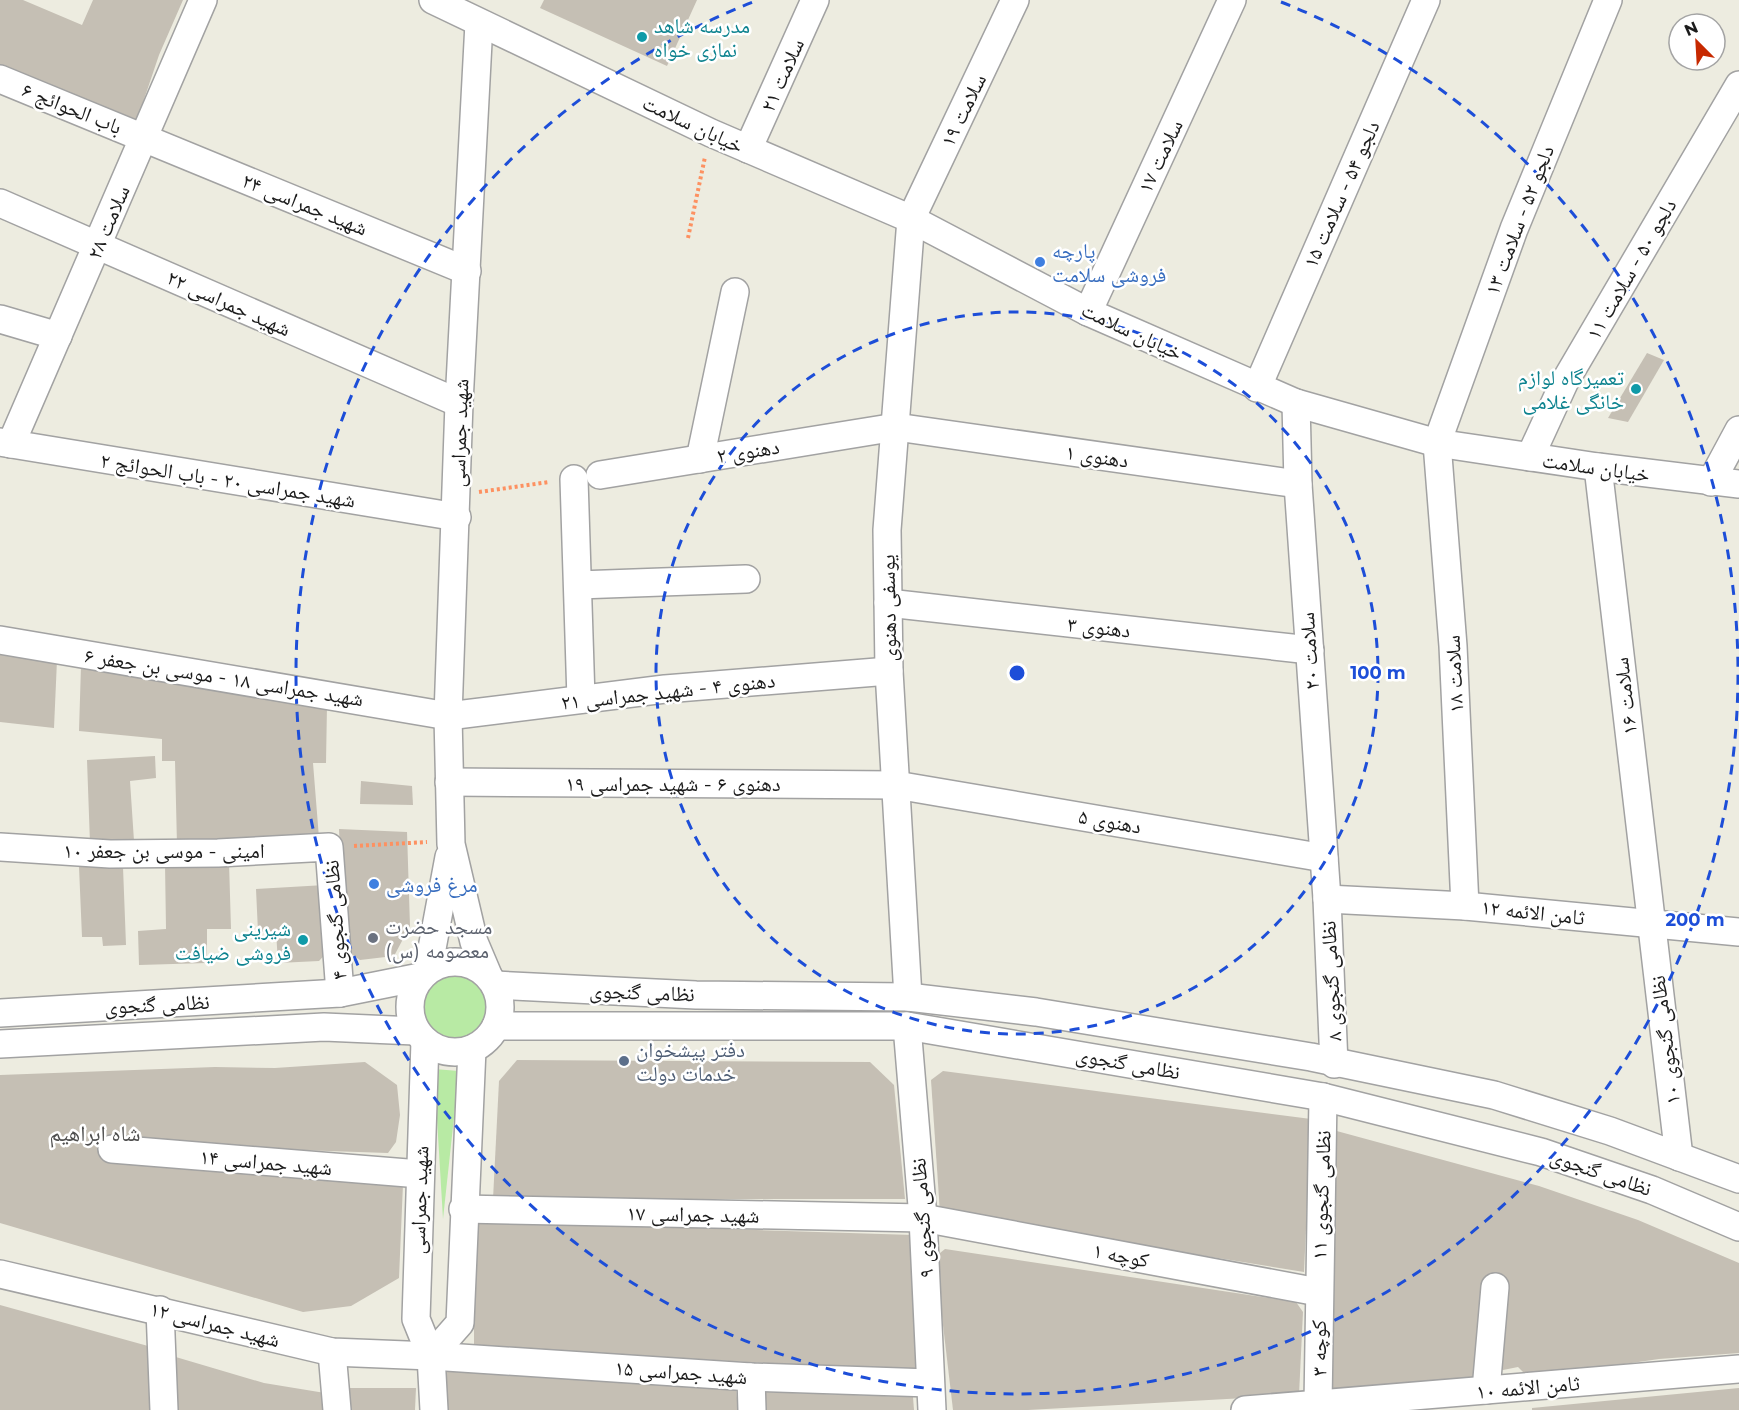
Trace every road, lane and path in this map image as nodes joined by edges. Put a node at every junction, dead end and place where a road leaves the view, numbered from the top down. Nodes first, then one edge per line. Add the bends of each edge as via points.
1 (203, 0) edge
2 (434, 0) edge
3 (815, 0) edge
4 (1015, 0) edge
5 (1232, 0) edge
6 (1426, 0) edge
7 (1608, 0) edge
8 (479, 23) junction
9 (0, 79) edge
10 (1739, 85) edge
11 (711, 133) junction
12 (143, 138) junction
13 (748, 149) junction
14 (0, 203) edge
15 (911, 219) junction
16 (688, 238) dead end
17 (98, 246) junction
18 (467, 271) junction
19 (735, 292) dead end
20 (1088, 312) junction
21 (0, 319) edge
22 (58, 336) junction
23 (1257, 388) junction
24 (459, 403) junction
25 (1296, 404) junction
26 (896, 427) junction
27 (1739, 430) edge
28 (6, 443) edge
29 (1437, 443) junction
30 (1530, 457) junction
31 (700, 459) junction
32 (1598, 467) junction
33 (587, 477) junction
34 (1711, 482) junction
35 (1298, 484) junction
36 (1739, 484) edge
37 (457, 506) junction
38 (746, 579) dead end
39 (578, 585) junction
40 (888, 603) junction
41 (0, 640) edge
42 (1310, 650) junction
43 (889, 671) junction
44 (581, 699) junction
45 (448, 716) junction
46 (449, 782) junction
47 (896, 784) junction
48 (451, 844) junction
49 (0, 847) edge
50 (329, 847) junction
51 (1324, 858) junction
52 (1327, 899) junction
53 (1465, 906) junction
54 (1652, 924) junction
55 (1739, 932) edge
56 (424, 974) junction
57 (491, 980) junction
58 (340, 993) junction
59 (908, 997) junction
60 (0, 1012) edge
61 (496, 1026) junction
62 (907, 1026) junction
63 (420, 1036) junction
64 (0, 1044) edge
65 (472, 1049) junction
66 (1334, 1064) junction
67 (1323, 1097) junction
68 (112, 1149) dead end
69 (1679, 1157) junction
70 (420, 1174) junction
71 (1739, 1179) edge
72 (463, 1209) junction
73 (923, 1218) junction
74 (1739, 1227) edge
75 (0, 1274) edge
76 (1495, 1287) dead end
77 (1318, 1292) junction
78 (160, 1310) junction
79 (332, 1352) junction
80 (431, 1356) junction
81 (1739, 1369) edge
82 (751, 1377) junction
83 (930, 1383) junction
84 (1486, 1390) junction
85 (1522, 1399) edge
86 (1318, 1404) junction
87 (1382, 1404) edge
88 (164, 1410) edge
89 (337, 1410) edge
90 (434, 1410) edge
91 (752, 1410) edge
92 (932, 1410) edge
93 (1245, 1410) edge

1 - 12 street, سلامت ۲۸
2 - 8 street, خیابان سلامت
3 - 13 street, سلامت ۲۱
4 - 15 street, سلامت ۱۹
5 - 20 street, سلامت ۱۷
6 - 23 street, دلجو ۵۴ - سلامت ۱۵
7 - 29 street, دلجو ۵۲ - سلامت ۱۳ via 1514,229
8 - 11 street, خیابان سلامت
8 - 18 street, شهید جمراسی
9 - 12 street, باب الحوائج ۶
10 - 30 street, دلجو ۵۰ - سلامت ۱۱ via 1564,383
11 - 13 street, خیابان سلامت
11 - 16 path
12 - 17 street, سلامت ۲۸
12 - 18 street, شهید جمراسی ۲۴
13 - 15 street, خیابان سلامت
14 - 17 street, شهید جمراسی ۲۲
15 - 20 street, خیابان سلامت
15 - 26 street, یوسفی دهنوی
17 - 22 street, سلامت ۲۸
17 - 24 street, شهید جمراسی ۲۲
18 - 24 street, شهید جمراسی
19 - 31 street
20 - 23 street, خیابان سلامت
21 - 22 street
22 - 28 street, سلامت ۲۸
23 - 25 street, خیابان سلامت
24 - 37 street, شهید جمراسی
25 - 29 street, خیابان سلامت
25 - 35 street, سلامت ۲۰
26 - 31 street, دهنوی ۲
26 - 35 street, دهنوی ۱
26 - 40 street, یوسفی دهنوی via 887,530
27 - 34 street
28 - 37 street, شهید جمراسی ۲۰ - باب الحوائج ۲
29 - 30 street, خیابان سلامت
29 - 53 street, سلامت ۱۸ via 1453,646
30 - 32 street, خیابان سلامت
31 - 33 street, دهنوی ۲
32 - 34 street, خیابان سلامت
32 - 54 street, سلامت ۱۶
33 - 37 path
33 - 39 street
34 - 36 street, خیابان سلامت
35 - 42 street, سلامت ۲۰
37 - 45 street, شهید جمراسی
38 - 39 street
39 - 44 street
40 - 42 street, دهنوی ۳
40 - 43 street, یوسفی دهنوی
41 - 45 street, شهید جمراسی ۱۸ - موسی بن جعفر ۶
42 - 51 street, سلامت ۲۰
43 - 44 street, دهنوی ۴ - شهید جمراسی ۲۱
43 - 47 street, یوسفی دهنوی
44 - 45 street, دهنوی ۴ - شهید جمراسی ۲۱
45 - 46 street, شهید جمراسی
46 - 47 street, دهنوی ۶ - شهید جمراسی ۱۹
46 - 48 street, شهید جمراسی
47 - 51 street, دهنوی ۵
47 - 59 street, یوسفی دهنوی
48 - 50 path
48 - 56 street
48 - 57 street via 474,942
49 - 50 street, امینی - موسی بن جعفر ۱۰ via 100,854
50 - 58 street, نظامی گنجوی ۴
51 - 52 street, سلامت ۲۰
52 - 53 street, ثامن الائمه ۱۲
52 - 66 street, نظامی گنجوی ۸
53 - 54 street, ثامن الائمه ۱۲
54 - 55 street, ثامن الائمه ۱۲
54 - 69 street, نظامی گنجوی ۱۰
56 - 57 street via 453,962 465,963
56 - 58 street, نظامی گنجوی
56 - 63 street via 409,1003 410,1017
57 - 59 street, نظامی گنجوی via 696,994
57 - 61 street via 500,1013
58 - 60 street, نظامی گنجوی
59 - 66 street, نظامی گنجوی via 1047,1014
61 - 62 street, نظامی گنجوی
61 - 65 street via 482,1044
62 - 67 street, نظامی گنجوی
62 - 73 street, نظامی گنجوی ۹
63 - 64 street, نظامی گنجوی via 324,1027
63 - 65 street via 447,1052
63 - 70 street, شهید جمراسی
65 - 72 street
66 - 69 street, نظامی گنجوی via 1494,1095
67 - 74 street, نظامی گنجوی via 1541,1152 1652,1190
67 - 77 street, نظامی گنجوی ۱۱
68 - 70 street, شهید جمراسی ۱۴
69 - 71 street, نظامی گنجوی
70 - 80 street, شهید جمراسی via 416,1319
72 - 73 street, شهید جمراسی ۱۷
72 - 80 street via 460,1323
73 - 77 street, کوچه ۱
73 - 83 street, نظامی گنجوی ۹
75 - 78 street, شهید جمراسی ۱۲
76 - 84 street
77 - 86 street, کوچه ۳
78 - 79 street, شهید جمراسی ۱۲
78 - 88 street
79 - 80 street, شهید جمراسی ۱۲
79 - 89 street
80 - 82 street, شهید جمراسی ۱۵
80 - 90 street, شهید جمراسی
81 - 85 street, ثامن الائمه ۱۰
82 - 83 street, شهید جمراسی ۱۵
82 - 91 street
83 - 92 street, نظامی گنجوی ۹
84 - 85 street, ثامن الائمه ۱۰
84 - 87 street, ثامن الائمه ۱۰
86 - 87 street, ثامن الائمه ۱۰
86 - 93 street, ثامن الائمه ۱۰

